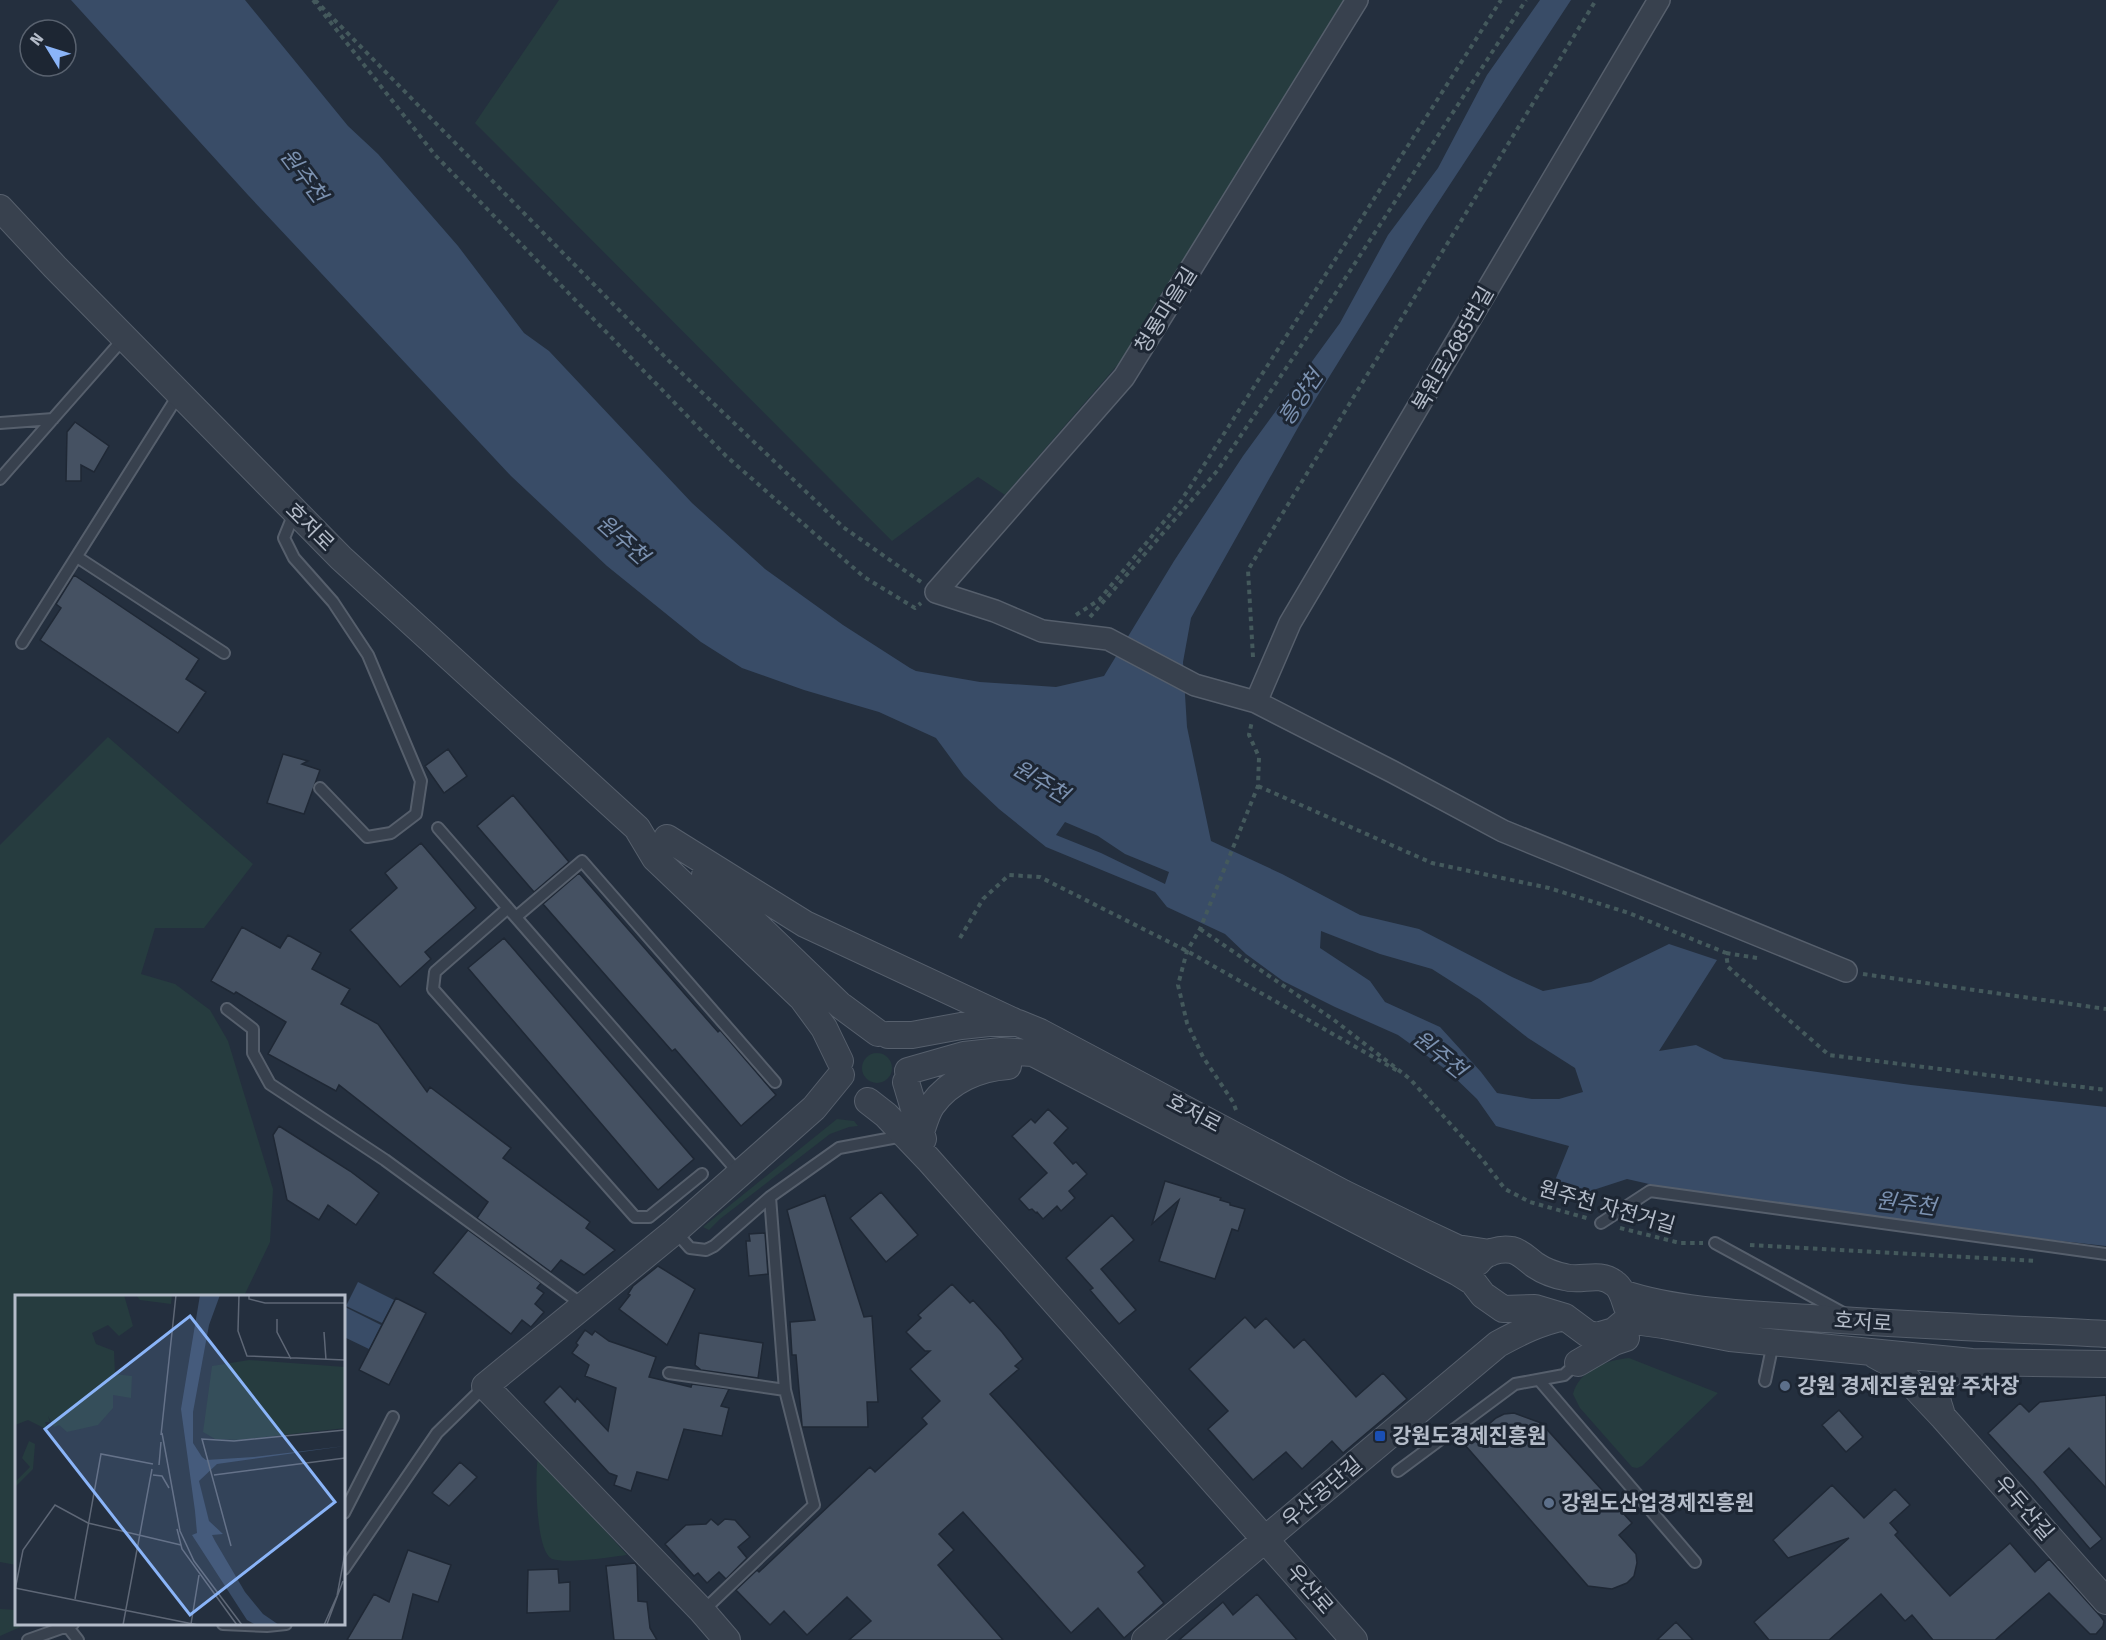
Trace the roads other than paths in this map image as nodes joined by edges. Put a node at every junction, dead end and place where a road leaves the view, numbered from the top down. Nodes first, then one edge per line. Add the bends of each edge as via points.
1 (1357, 0) edge
2 (1659, 0) edge
3 (0, 208) edge
4 (125, 338) junction
5 (179, 393) junction
6 (53, 419) junction
7 (0, 423) edge
8 (0, 479) edge
9 (294, 511) junction
10 (77, 557) junction
11 (22, 643) dead end
12 (224, 653) dead end
13 (1256, 702) junction
14 (320, 788) dead end
15 (438, 828) dead end
16 (637, 828) junction
17 (667, 838) junction
18 (508, 908) junction
19 (516, 917) junction
20 (1846, 972) road end
21 (227, 1009) dead end
22 (1018, 1023) junction
23 (883, 1034) junction
24 (840, 1068) junction
25 (907, 1076) junction
26 (775, 1082) dead end
27 (1098, 1088) junction
28 (862, 1099) junction
29 (814, 1108) junction
30 (913, 1134) junction
31 (739, 1173) junction
32 (702, 1174) dead end
33 (770, 1197) junction
34 (1601, 1223) road end
35 (675, 1231) junction
36 (1715, 1243) road end
37 (1490, 1253) junction
38 (2106, 1254) edge
39 (1473, 1282) junction
40 (1622, 1293) junction
41 (583, 1306) junction
42 (1503, 1309) junction
43 (1565, 1317) junction
44 (1627, 1320) junction
45 (1860, 1322) junction
46 (1663, 1325) junction
47 (1928, 1326) junction
48 (1596, 1334) junction
49 (2106, 1334) edge
50 (1774, 1343) junction
51 (1498, 1344) junction
52 (1870, 1352) junction
53 (1923, 1358) junction
54 (1972, 1362) junction
55 (1578, 1363) junction
56 (2106, 1364) edge
57 (669, 1373) dead end
58 (1539, 1380) junction
59 (1765, 1381) dead end
60 (485, 1386) junction
61 (785, 1390) junction
62 (1942, 1416) junction
63 (393, 1417) dead end
64 (1398, 1472) dead end
65 (345, 1511) edge
66 (1266, 1539) junction
67 (1695, 1562) dead end
68 (345, 1568) edge
69 (2106, 1601) edge
70 (702, 1611) junction
71 (67, 1625) edge
72 (70, 1625) edge
73 (1351, 1639) edge
74 (28, 1640) edge
75 (78, 1640) edge
76 (727, 1640) edge
77 (1145, 1640) edge

1 - 13 street, 청룡마을길 via 1124,378 936,592 1042,631 1108,639 1195,685
2 - 13 street, 북원로2685번길 via 1290,623
3 - 4 street, 호저로
4 - 5 street, 호저로
4 - 6 lane
5 - 9 street, 호저로
5 - 10 lane
6 - 7 lane
6 - 8 lane
9 - 14 lane via 284,538 294,558 333,602 368,655 421,781 416,814 391,833 367,837
9 - 16 street, 호저로
10 - 11 lane
10 - 12 lane
13 - 20 street via 1503,831
15 - 18 lane
16 - 17 street
16 - 24 street via 656,858 802,998 825,1028
17 - 22 street via 805,924
17 - 23 street via 840,1005
18 - 19 lane
18 - 32 lane via 435,972 433,990 636,1217 649,1217
19 - 26 lane via 582,861
19 - 31 lane
21 - 41 lane via 253,1029 253,1053 270,1084 385,1160
22 - 23 street, 호저로 via 961,1026 912,1035
22 - 37 street, 호저로 via 1448,1244
23 - 24 street via 856,1037 843,1052
23 - 25 street via 904,1050
24 - 28 street via 847,1087
24 - 29 street
25 - 27 street via 964,1055 1033,1053
25 - 28 street via 891,1097 879,1101
25 - 30 street
27 - 30 street via 1043,1071 1006,1066 974,1072 950,1087
27 - 39 street, 호저로
28 - 29 street via 837,1097
28 - 30 street, 우산로
29 - 31 street
30 - 33 lane via 839,1148
30 - 66 street, 우산로 via 928,1159
31 - 35 street
33 - 35 lane via 706,1250 690,1248
33 - 61 lane
34 - 38 lane via 1650,1191
35 - 41 street
36 - 45 lane
37 - 39 street via 1476,1265
37 - 40 street, 호저로 via 1515,1251 1547,1272 1568,1278 1600,1276 1615,1283
39 - 42 street, 호저로
40 - 44 street
40 - 45 street, 호저로 via 1672,1305
41 - 60 street
42 - 43 street via 1535,1308
42 - 51 street via 1504,1332
43 - 48 street
43 - 51 street, 우산공단길 via 1525,1329
44 - 46 street, 호저로
44 - 48 street via 1614,1331
45 - 47 street, 호저로
46 - 50 street, 호저로
46 - 55 street via 1614,1342
47 - 49 street, 호저로
47 - 53 street
48 - 55 street
50 - 52 street, 호저로
50 - 59 lane
51 - 66 street, 우산공단길
52 - 53 street, 호저로
52 - 62 street, 우두산길 via 1895,1366
53 - 54 street, 호저로
54 - 56 street, 호저로
54 - 62 street via 1942,1381 1937,1395
55 - 58 lane via 1563,1375
57 - 61 lane
58 - 64 lane via 1515,1384
58 - 67 lane
60 - 68 lane via 437,1433
60 - 70 street
61 - 70 lane via 814,1505
62 - 69 street, 우두산길
63 - 65 lane
66 - 73 street, 우산로
66 - 77 street, 우산공단길
70 - 76 street
71 - 74 lane
72 - 75 lane

